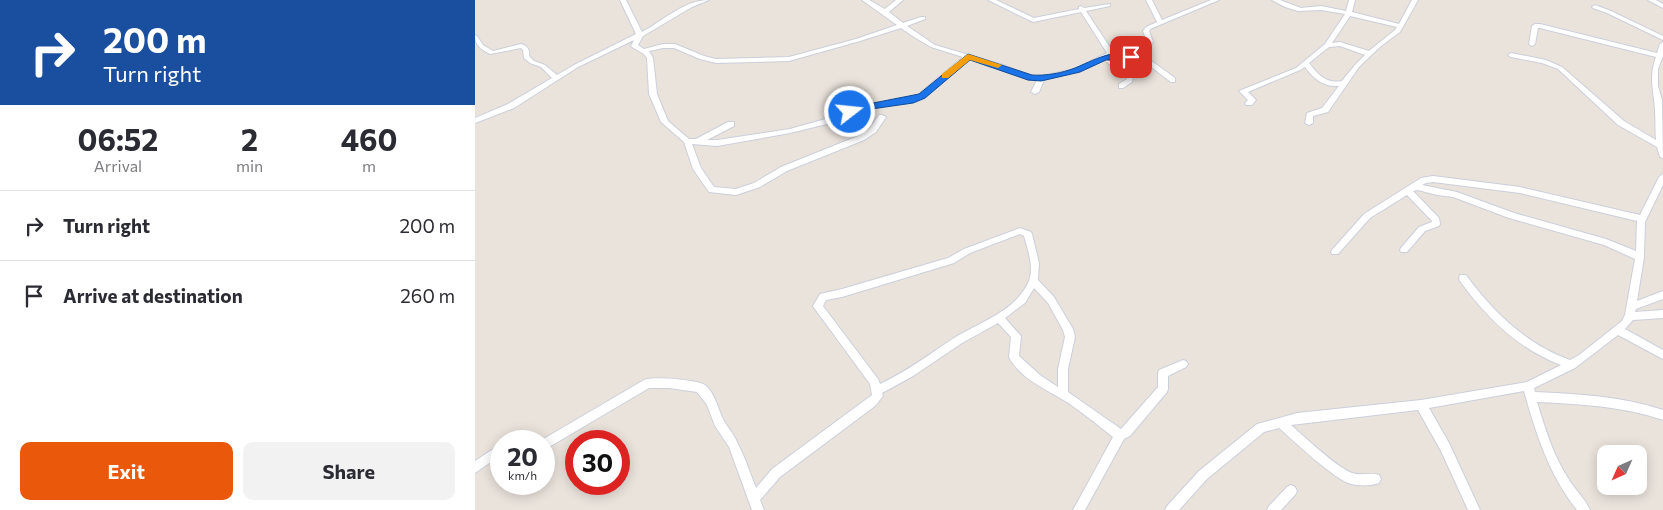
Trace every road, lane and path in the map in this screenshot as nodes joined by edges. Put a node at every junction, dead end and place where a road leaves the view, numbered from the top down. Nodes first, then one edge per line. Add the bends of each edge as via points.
1 (623, 0) edge
2 (706, 0) edge
3 (865, 0) edge
4 (900, 0) edge
5 (991, 0) edge
6 (1149, 0) edge
7 (1215, 0) edge
8 (1275, 0) edge
9 (1352, 0) edge
10 (1415, 0) edge
11 (1651, 0) edge
12 (1107, 5) dead end
13 (1663, 6) edge
14 (1595, 7) dead end
15 (1081, 8) junction
16 (885, 12) junction
17 (1348, 14) junction
18 (923, 18) dead end
19 (1161, 23) junction
20 (903, 26) junction
21 (1401, 26) junction
22 (640, 35) junction
23 (475, 38) edge
24 (1663, 38) edge
25 (1531, 44) dead end
26 (1663, 44) edge
27 (1327, 45) junction
28 (643, 51) junction
29 (1370, 54) junction
30 (1511, 55) dead end
31 (968, 56) junction
32 (1660, 56) junction
33 (1108, 57) junction
34 (1306, 64) junction
35 (555, 77) junction
36 (1041, 78) junction
37 (1173, 80) dead end
38 (1344, 83) junction
39 (1121, 86) dead end
40 (1035, 92) dead end
41 (1249, 103) dead end
42 (882, 117) dead end
43 (1661, 119) edge
44 (475, 121) edge
45 (731, 124) dead end
46 (1309, 124) dead end
47 (687, 141) junction
48 (697, 141) junction
49 (1660, 146) junction
50 (1663, 155) edge
51 (1663, 177) edge
52 (1410, 189) junction
53 (1642, 219) junction
54 (1404, 250) dead end
55 (1335, 252) dead end
56 (1640, 257) junction
57 (1463, 278) dead end
58 (1034, 281) junction
59 (1663, 295) edge
60 (1631, 311) junction
61 (1663, 314) edge
62 (999, 318) junction
63 (1618, 330) junction
64 (1663, 355) edge
65 (1183, 364) dead end
66 (1571, 365) junction
67 (1528, 386) junction
68 (877, 390) junction
69 (1063, 394) junction
70 (1531, 397) junction
71 (1421, 405) junction
72 (1663, 415) edge
73 (1280, 422) junction
74 (1120, 435) junction
75 (555, 439) edge
76 (490, 458) edge
77 (475, 468) edge
78 (1375, 480) dead end
79 (1291, 491) dead end
80 (754, 499) junction
81 (758, 510) edge
82 (1079, 510) edge
83 (1171, 510) edge
84 (1273, 510) edge
85 (1474, 510) edge
86 (1584, 510) edge

1 - 22 street
2 - 22 street
3 - 16 street
4 - 16 street
5 - 15 street via 1033,20
6 - 19 street
7 - 19 street
8 - 17 street via 1297,9 1317,7
9 - 17 street
10 - 21 street
11 - 13 street
12 - 15 street
14 - 24 street
15 - 33 street
16 - 20 street
17 - 21 street
17 - 27 street
18 - 20 street
19 - 33 street via 1146,30 1148,44
20 - 28 street via 789,60 715,61 675,46
20 - 31 street via 933,46
21 - 29 street
22 - 28 street via 634,46
22 - 35 street
23 - 35 street via 492,54 524,47 526,57
25 - 32 street via 1535,26 1540,26
26 - 32 street
27 - 29 street via 1341,44
27 - 34 street
28 - 47 street via 650,58 653,94 665,122
29 - 38 street
30 - 49 street via 1545,61 1560,68 1621,123
31 - 36 street via 1031,78
31 - 48 street via 913,100 863,108 789,131 717,143
32 - 43 street via 1655,69 1655,86
33 - 36 street via 1077,70
33 - 37 street via 1141,57
33 - 39 street via 1130,76 1130,80
34 - 38 street via 1325,83
34 - 41 street via 1243,91 1252,100
35 - 44 street via 511,106
36 - 40 street
38 - 46 street via 1325,110 1310,115
42 - 47 street via 873,130 861,138 736,192 712,190 697,169
43 - 49 street
45 - 48 street
47 - 48 street
49 - 50 street
51 - 53 street
52 - 53 street via 1424,180 1433,179 1550,196
52 - 54 street via 1436,224 1422,229
52 - 55 street via 1367,216
52 - 56 street via 1418,187 1454,194 1512,216 1606,242
53 - 56 street
56 - 60 street
57 - 66 street via 1491,314 1511,331 1540,353
58 - 62 street via 1020,302
58 - 68 street via 1028,234 1020,231 967,251 951,261 823,297 818,306
58 - 69 street via 1051,300 1068,329 1070,337 1063,369
59 - 60 street
60 - 61 street
60 - 63 street
62 - 68 street via 960,339 898,381
62 - 69 street via 1016,336 1013,357 1046,387
63 - 64 street
63 - 66 street
65 - 74 street via 1163,373 1163,389
66 - 67 street
67 - 70 street
67 - 71 street
68 - 80 street via 878,396 871,403 776,473
69 - 74 street
70 - 72 street via 1637,407
70 - 86 street via 1551,463
71 - 73 street
71 - 85 street
73 - 78 street via 1352,479
73 - 83 street via 1261,428 1245,439 1203,474
74 - 82 street
75 - 80 street via 648,384 697,387 711,402 733,444
76 - 77 street
79 - 84 street
80 - 81 street

